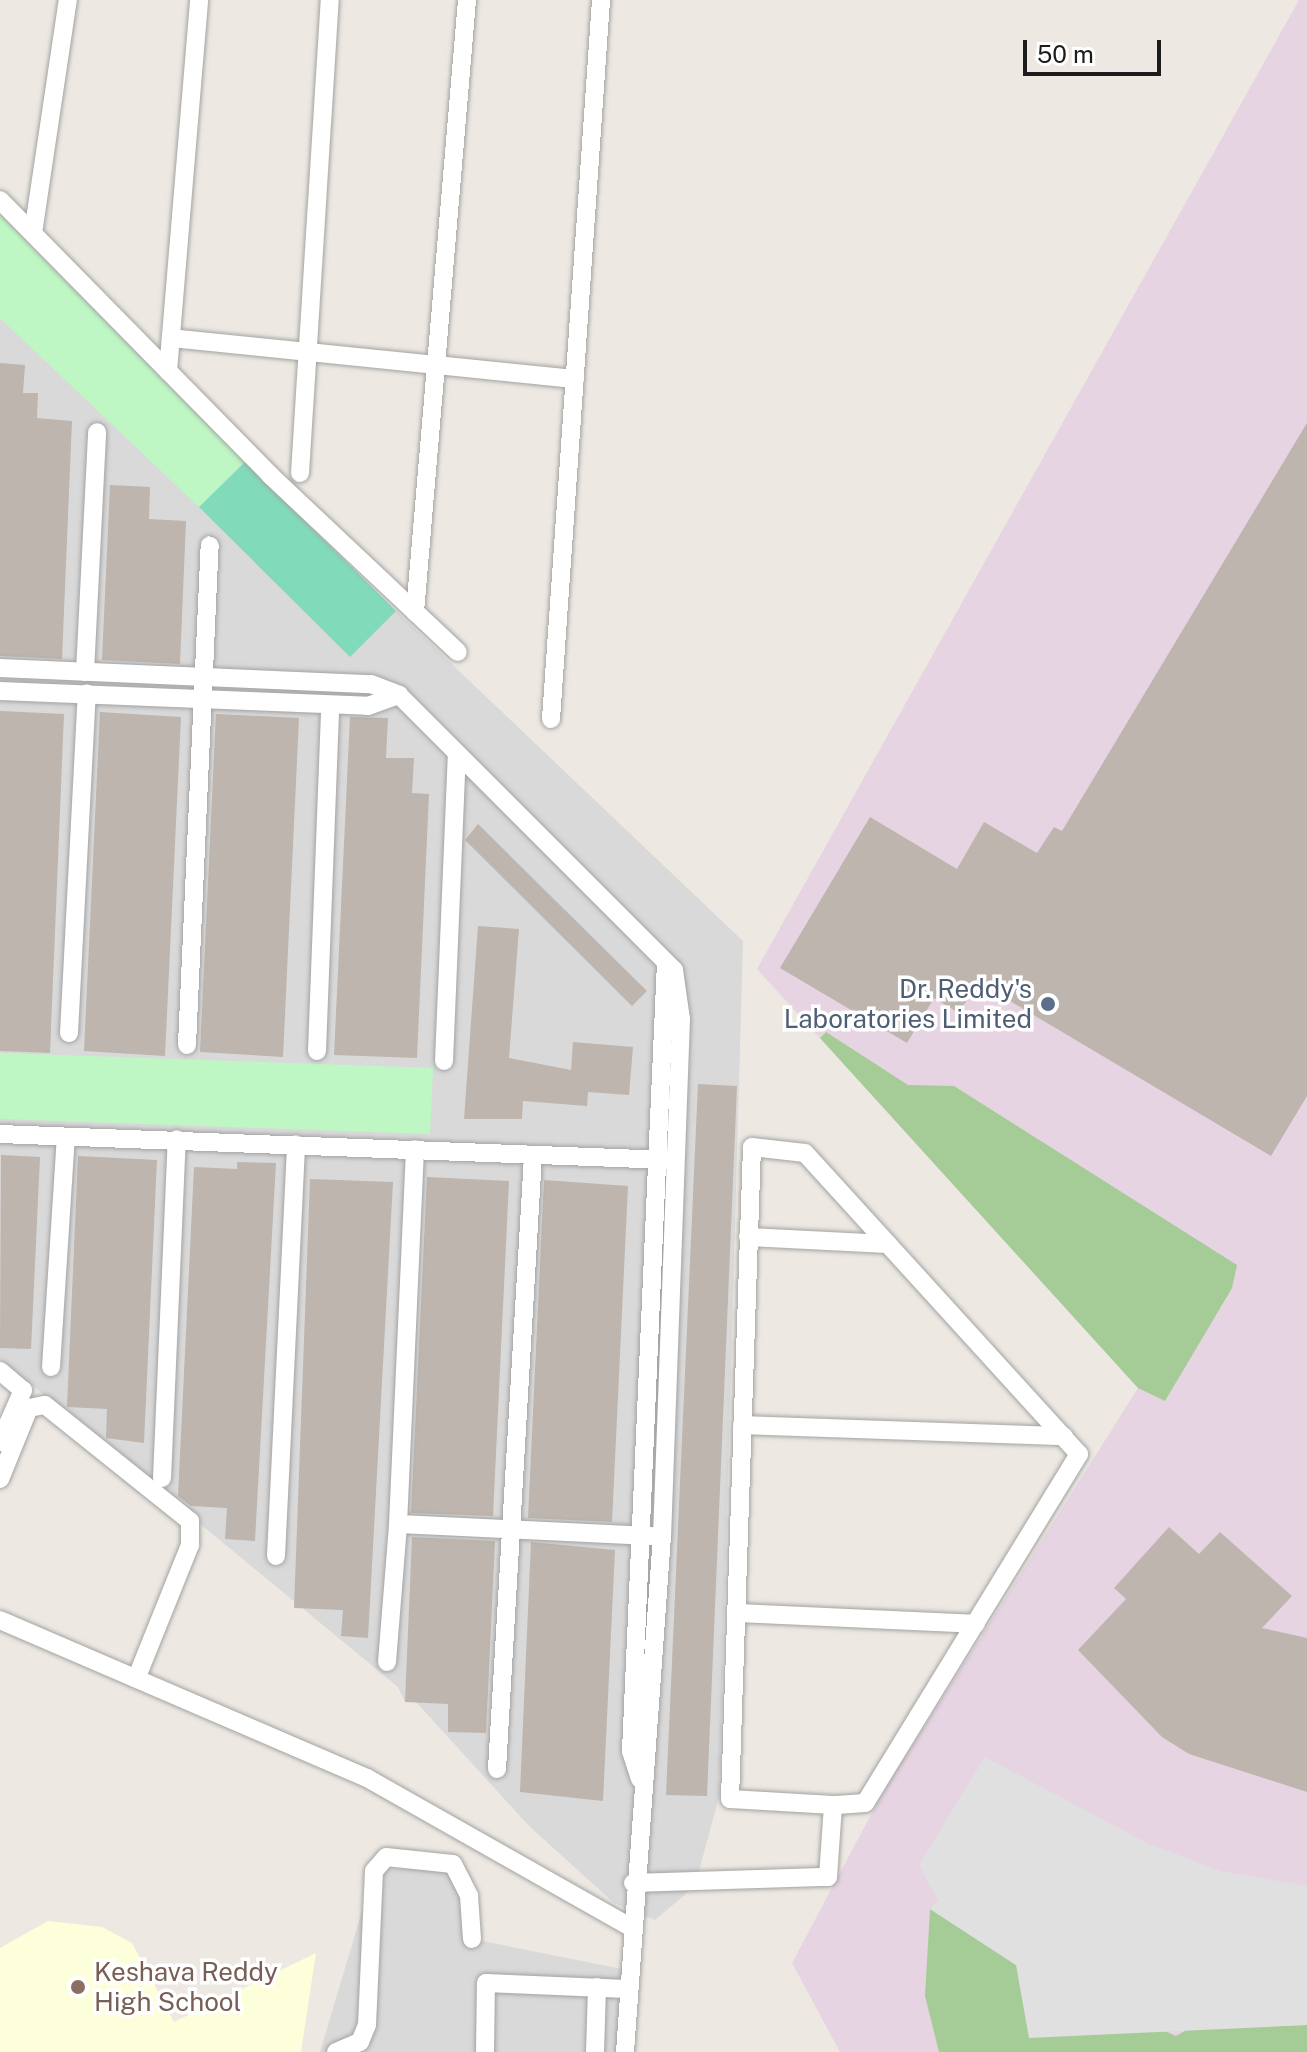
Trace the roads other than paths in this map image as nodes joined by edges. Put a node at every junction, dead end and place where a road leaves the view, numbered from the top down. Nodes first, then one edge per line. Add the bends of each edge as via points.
1 (68, 0) edge
2 (199, 0) edge
3 (330, 0) edge
4 (467, 0) edge
5 (601, 0) edge
6 (0, 200) edge
7 (33, 233) junction
8 (171, 338) junction
9 (308, 352) junction
10 (436, 366) junction
11 (168, 371) junction
12 (575, 379) junction
13 (97, 432) dead end
14 (300, 473) dead end
15 (210, 546) dead end
16 (415, 612) junction
17 (458, 652) dead end
18 (0, 668) edge
19 (85, 672) junction
20 (205, 676) junction
21 (0, 691) edge
22 (87, 693) junction
23 (399, 695) junction
24 (202, 700) junction
25 (330, 705) junction
26 (551, 719) dead end
27 (457, 757) junction
28 (69, 1033) dead end
29 (187, 1045) dead end
30 (317, 1051) dead end
31 (444, 1061) dead end
32 (0, 1134) edge
33 (66, 1138) junction
34 (177, 1139) junction
35 (296, 1144) junction
36 (415, 1149) junction
37 (533, 1155) junction
38 (666, 1160) junction
39 (748, 1237) junction
40 (888, 1244) junction
41 (51, 1367) dead end
42 (0, 1371) edge
43 (742, 1425) junction
44 (1064, 1436) junction
45 (0, 1442) edge
46 (162, 1478) dead end
47 (0, 1479) edge
48 (398, 1524) junction
49 (513, 1528) junction
50 (639, 1535) junction
51 (662, 1536) junction
52 (276, 1556) dead end
53 (736, 1613) junction
54 (0, 1620) edge
55 (976, 1624) junction
56 (387, 1662) dead end
57 (136, 1679) junction
58 (497, 1769) dead end
59 (640, 1779) junction
60 (833, 1805) junction
61 (633, 1883) junction
62 (630, 1927) junction
63 (472, 1939) dead end
64 (597, 1987) junction
65 (627, 1989) junction
66 (336, 2052) edge
67 (485, 2052) edge
68 (595, 2052) edge
69 (625, 2052) edge

1 - 7 street
2 - 8 street
3 - 9 street
4 - 10 street
5 - 12 street
6 - 7 street
7 - 11 street
8 - 9 street
8 - 11 street
9 - 10 street
9 - 14 street
10 - 12 street
10 - 16 street
11 - 16 street
12 - 26 street
13 - 19 street
15 - 20 street
16 - 17 street
18 - 19 street
19 - 20 street
20 - 23 street via 371,684
20 - 24 street
21 - 22 street
22 - 24 street
22 - 28 street
23 - 25 street via 368,706
23 - 27 street
24 - 25 street
24 - 29 street
25 - 30 street
27 - 31 street
27 - 38 street via 666,963
32 - 33 street
33 - 34 street
33 - 41 street
34 - 35 street
34 - 46 street
35 - 36 street
35 - 52 street
36 - 37 street
36 - 48 street
37 - 38 street
37 - 49 street
38 - 50 street
38 - 51 street
39 - 40 street
39 - 40 street via 752,1147 805,1153
39 - 43 street
40 - 44 street
42 - 45 street via 23,1390
43 - 44 street
43 - 53 street
44 - 55 street via 1079,1458
47 - 57 street via 29,1408 45,1405 190,1521 190,1545
48 - 49 street
48 - 56 street
49 - 50 street
49 - 58 street
50 - 51 street
50 - 59 street via 631,1751
51 - 59 street via 652,1749
53 - 55 street
53 - 60 street via 730,1799
54 - 57 street
55 - 60 street via 865,1803
57 - 62 street via 435,1812
59 - 61 street
60 - 61 street via 828,1877
61 - 62 street
62 - 65 street
63 - 66 street via 469,1896 453,1864 386,1857 374,1871 367,2025 360,2042
64 - 65 street
64 - 67 street via 486,1983
64 - 68 street
65 - 69 street

